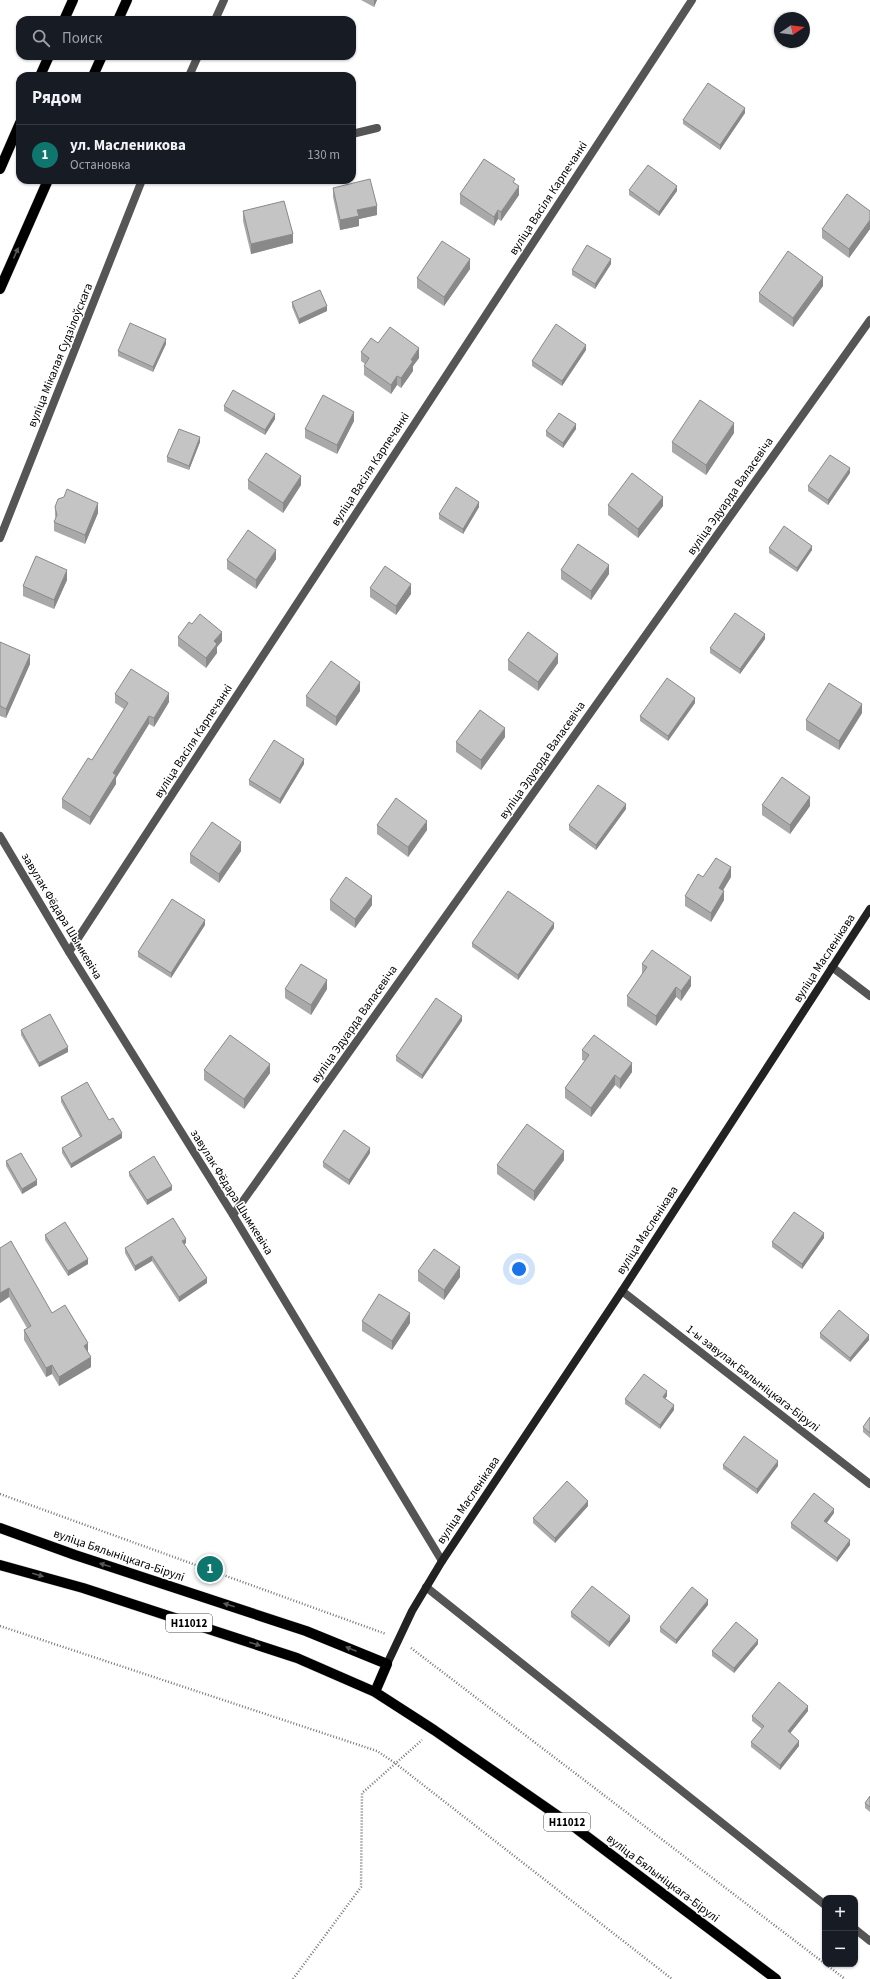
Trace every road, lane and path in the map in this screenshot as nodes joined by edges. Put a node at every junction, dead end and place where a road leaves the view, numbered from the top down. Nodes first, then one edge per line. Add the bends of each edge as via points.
1 (73, 0) edge
2 (126, 0) edge
3 (224, 0) edge
4 (689, 1) edge
5 (66, 16) edge
6 (120, 16) edge
7 (217, 16) edge
8 (47, 60) edge
9 (100, 60) edge
10 (196, 60) edge
11 (42, 72) edge
12 (95, 72) edge
13 (191, 72) edge
14 (377, 128) dead end
15 (16, 131) edge
16 (356, 133) edge
17 (0, 169) edge
18 (46, 184) edge
19 (140, 184) edge
20 (0, 289) edge
21 (870, 320) edge
22 (0, 538) edge
23 (0, 836) edge
24 (870, 909) edge
25 (69, 952) junction
26 (832, 967) junction
27 (870, 996) edge
28 (233, 1215) junction
29 (622, 1291) junction
30 (870, 1484) edge
31 (0, 1494) edge
32 (0, 1528) edge
33 (442, 1561) junction
34 (0, 1565) edge
35 (426, 1587) junction
36 (0, 1626) edge
37 (398, 1638) junction
38 (387, 1664) junction
39 (375, 1692) junction
40 (434, 1730) junction
41 (395, 1763) junction
42 (822, 1903) edge
43 (858, 1931) edge
44 (870, 1941) edge
45 (293, 1979) edge
46 (672, 1979) edge
47 (776, 1979) edge
48 (845, 1979) edge

1 - 5 main road
2 - 6 main road
3 - 7 street
4 - 25 street, вуліца Васіля Карпечанкі
8 - 11 main road
9 - 12 main road
10 - 13 street
14 - 16 street
15 - 17 main road
20 -> 18 main road
19 - 22 street, вуліца Мікалая Судзілоўскага
21 - 28 street, вуліца Эдуарда Валасевіча
23 - 25 street, завулак Фёдара Шымкевіча
24 - 26 main road, вуліца Масленікава
25 - 28 street, завулак Фёдара Шымкевіча
26 - 27 street
26 - 29 main road, вуліца Масленікава
28 - 33 street, завулак Фёдара Шымкевіча
29 - 30 street, 1-ы завулак Бялыніцкага-Бірулі
29 - 33 main road, вуліца Масленікава
31 - 37 path
38 -> 32 main road, вуліца Бялыніцкага-Бірулі / Н11012 via 306,1631
33 - 35 main road
34 -> 39 main road, вуліца Бялыніцкага-Бірулі / Н11012 via 84,1588 297,1658
35 - 37 main road
35 - 42 street
36 - 41 path via 377,1751
37 - 38 main road
37 - 48 path
38 - 39 main road
39 - 40 main road, вуліца Бялыніцкага-Бірулі / Н11012
40 - 41 path
40 - 47 main road, вуліца Бялыніцкага-Бірулі / Н11012 via 577,1829
41 - 45 path via 362,1793 361,1887
41 - 46 path
43 - 44 street

